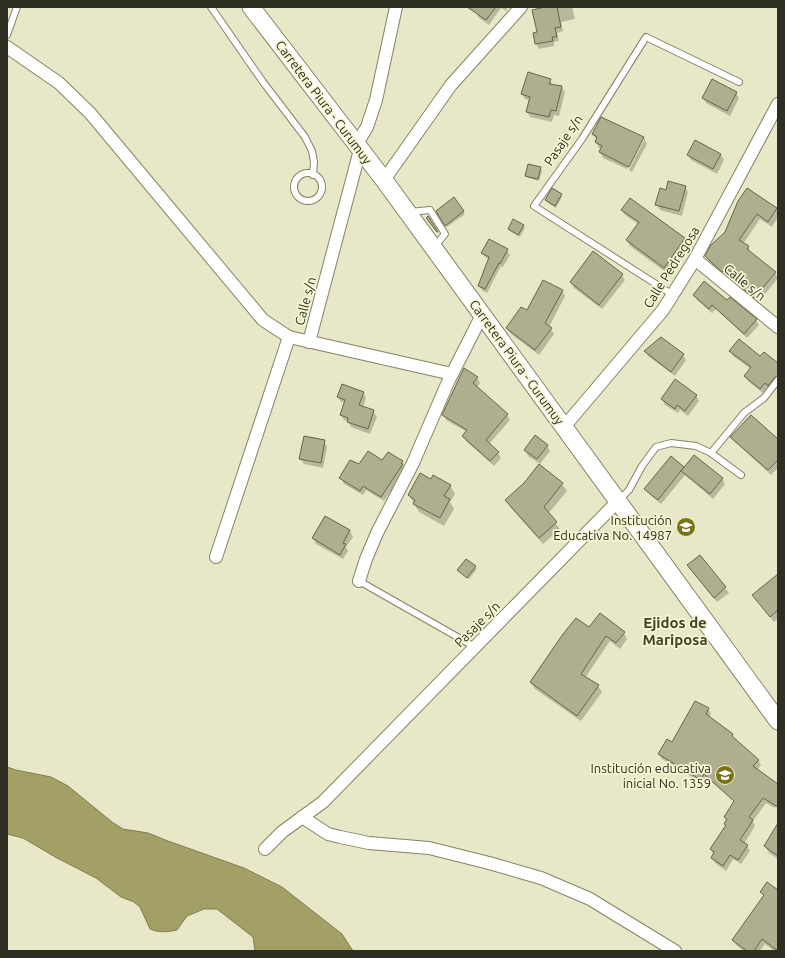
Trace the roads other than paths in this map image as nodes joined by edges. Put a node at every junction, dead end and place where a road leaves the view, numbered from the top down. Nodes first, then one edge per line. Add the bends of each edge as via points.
1 (18, 7) edge
2 (211, 7) edge
3 (251, 7) edge
4 (396, 7) edge
5 (521, 7) edge
6 (7, 35) edge
7 (7, 47) edge
8 (739, 82) dead end
9 (778, 104) edge
10 (358, 147) junction
11 (313, 175) junction
12 (384, 180) junction
13 (695, 259) junction
14 (672, 295) junction
15 (482, 315) junction
16 (778, 327) edge
17 (289, 337) junction
18 (309, 342) junction
19 (452, 374) junction
20 (778, 380) edge
21 (564, 427) junction
22 (711, 453) junction
23 (740, 475) dead end
24 (618, 501) junction
25 (216, 557) dead end
26 (359, 581) joint
27 (475, 647) junction
28 (778, 721) edge
29 (302, 817) junction
30 (265, 849) dead end
31 (675, 951) edge

1 - 6 lane
2 - 11 lane via 305,137 312,151
3 - 10 main road, Carretera Piura - Curumuy
4 - 10 street, Calle s/n via 376,100
5 - 12 street via 451,85
7 - 17 street via 59,83 90,113 263,320
8 - 14 lane, Pasaje s/n via 646,37 582,139 534,206
9 - 13 street, Calle Pedregosa
10 - 12 main road, Carretera Piura - Curumuy
10 - 18 street, Calle s/n
11 - 11 lane via 300,176 295,182 296,195 304,200 313,200 320,194 321,184
12 - 15 main road, Carretera Piura - Curumuy
13 - 14 street, Calle Pedregosa
13 - 16 street, Calle s/n
14 - 21 street, Calle Pedregosa via 663,310
15 - 19 street
15 - 21 main road, Carretera Piura - Curumuy
17 - 18 street
17 - 25 street
18 - 19 street, Calle s/n
19 - 26 street via 413,463 377,533
20 - 22 lane via 764,398 744,413
21 - 24 main road, Carretera Piura - Curumuy
22 - 23 lane, Pasaje s/n
22 - 24 lane, Pasaje s/n via 696,446 671,442 656,447 629,490
24 - 27 street, Pasaje s/n
24 - 28 main road, Carretera Piura - Curumuy
26 - 27 lane
27 - 29 street, Pasaje s/n via 323,802
29 - 30 street, Pasaje s/n
29 - 31 street via 328,834 369,843 429,848 541,878 590,899

